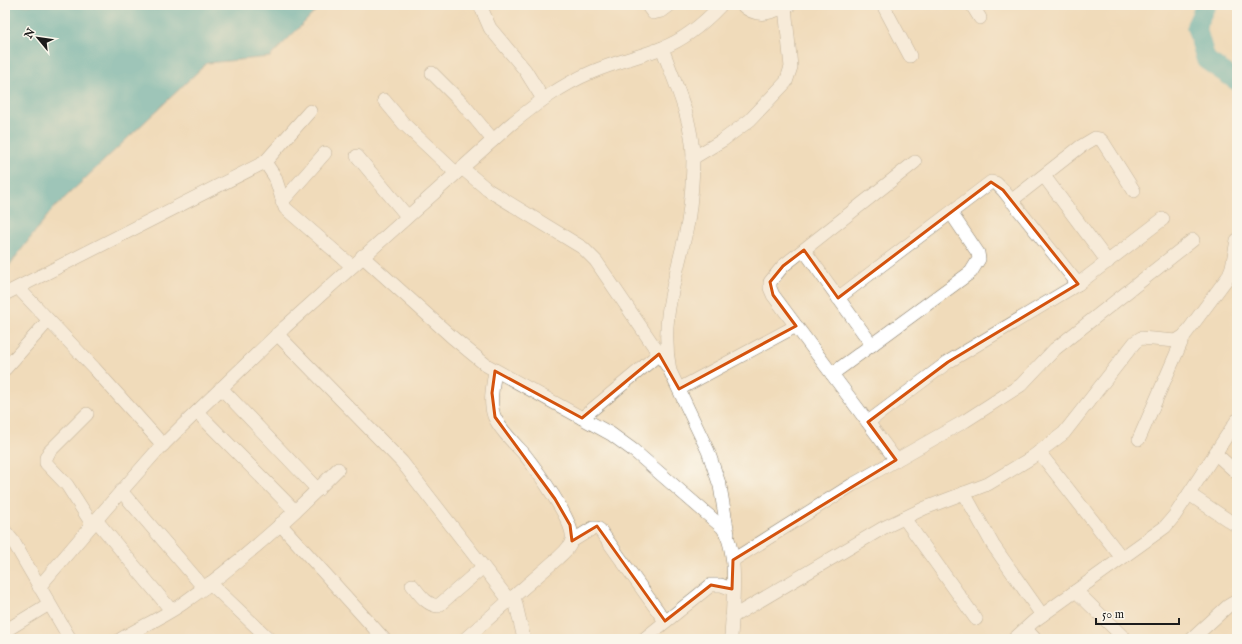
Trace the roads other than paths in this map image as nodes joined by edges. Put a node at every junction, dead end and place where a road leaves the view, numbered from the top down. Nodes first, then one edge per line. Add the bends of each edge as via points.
1 (480, 5) edge
2 (647, 5) edge
3 (670, 5) edge
4 (720, 5) edge
5 (742, 5) edge
6 (883, 5) edge
7 (972, 5) edge
8 (788, 6) edge
9 (980, 18) dead end
10 (662, 48) junction
11 (910, 56) dead end
12 (432, 73) dead end
13 (543, 99) junction
14 (384, 100) dead end
15 (310, 111) dead end
16 (493, 140) junction
17 (326, 153) dead end
18 (357, 156) dead end
19 (693, 158) junction
20 (265, 162) junction
21 (915, 162) dead end
22 (459, 170) junction
23 (1044, 176) junction
24 (1134, 191) dead end
25 (1011, 201) junction
26 (282, 202) junction
27 (951, 213) junction
28 (407, 216) junction
29 (1163, 219) dead end
30 (1192, 240) dead end
31 (1237, 240) edge
32 (804, 250) junction
33 (362, 256) junction
34 (1108, 262) junction
35 (352, 266) junction
36 (1078, 284) junction
37 (22, 292) dead end
38 (5, 294) edge
39 (838, 298) junction
40 (48, 321) junction
41 (796, 326) junction
42 (277, 334) junction
43 (1184, 336) junction
44 (872, 345) junction
45 (659, 354) junction
46 (5, 369) edge
47 (495, 371) junction
48 (670, 371) junction
49 (832, 374) junction
50 (221, 388) junction
51 (679, 389) junction
52 (197, 412) junction
53 (87, 414) dead end
54 (582, 418) junction
55 (1237, 420) edge
56 (868, 422) junction
57 (1139, 440) dead end
58 (163, 445) junction
59 (1039, 452) junction
60 (1214, 453) junction
61 (896, 460) junction
62 (338, 469) dead end
63 (1237, 473) edge
64 (318, 490) junction
65 (121, 491) junction
66 (964, 493) junction
67 (1189, 494) junction
68 (294, 511) junction
69 (904, 518) junction
70 (94, 522) junction
71 (280, 524) junction
72 (1237, 526) edge
73 (5, 531) edge
74 (728, 536) junction
75 (572, 541) junction
76 (1122, 558) junction
77 (733, 560) junction
78 (483, 567) junction
79 (412, 585) dead end
80 (207, 586) junction
81 (39, 587) junction
82 (732, 589) junction
83 (1076, 591) junction
84 (511, 598) junction
85 (1237, 603) edge
86 (49, 604) junction
87 (171, 610) junction
88 (1042, 615) junction
89 (732, 617) junction
90 (976, 619) dead end
91 (665, 620) junction
92 (1026, 629) junction
93 (5, 631) edge
94 (70, 639) edge
95 (121, 639) edge
96 (269, 639) edge
97 (384, 639) edge
98 (465, 639) edge
99 (524, 639) edge
100 (644, 639) edge
101 (731, 639) edge
102 (1014, 639) edge
103 (1035, 639) edge
104 (1124, 639) edge
105 (1192, 639) edge

1 - 13 street via 490,28 524,70
2 - 3 street via 653,13 657,13
4 - 10 street via 689,34
5 - 8 street via 749,12 759,15
6 - 11 street
7 - 9 street
8 - 19 street via 791,67 786,82 750,120
10 - 13 street via 593,72
10 - 19 street via 691,134
12 - 16 street
13 - 16 street
14 - 22 street via 404,124
15 - 20 street
16 - 22 street
17 - 26 street
18 - 28 street
19 - 48 street via 688,222 667,313 666,339
20 - 26 street via 275,177
20 - 38 street
21 - 32 street
22 - 28 street
22 - 45 street via 584,248
23 - 24 street via 1095,138 1103,142
23 - 25 street
23 - 34 street
25 - 27 street via 996,183 991,182
25 - 36 street
26 - 35 street via 290,213
27 - 39 street
27 - 44 street via 980,259 971,272
28 - 33 street
29 - 34 street
30 - 61 street via 1055,348 1021,385 965,421
31 - 43 street via 1228,277
32 - 39 street
32 - 41 street via 783,266 770,282 773,295
33 - 35 street
33 - 47 street via 452,337
34 - 36 street
35 - 42 street
36 - 56 street via 948,362
37 - 40 street
39 - 44 street
40 - 46 street
40 - 58 street
41 - 49 street
41 - 51 street
42 - 50 street
42 - 78 street via 402,462
43 - 57 street
43 - 59 street via 1176,341 1141,338 1135,342 1076,420
44 - 49 street
45 - 48 street
45 - 54 street
47 - 54 street
47 - 75 street via 492,393 495,417 555,498 570,525
48 - 51 street
49 - 56 street
50 - 52 street
50 - 64 street
51 - 74 street via 708,451 720,486
52 - 58 street
52 - 68 street
53 - 70 street via 49,452 46,463 67,485
54 - 74 street via 633,450 722,527
55 - 60 street
56 - 61 street
58 - 65 street
59 - 66 street via 988,484
59 - 76 street
60 - 63 street
60 - 67 street
61 - 77 street
62 - 64 street
64 - 68 street
65 - 70 street
65 - 80 street
66 - 69 street
66 - 88 street via 993,545
67 - 72 street
67 - 76 street via 1165,527
68 - 71 street
69 - 89 street
69 - 90 street
70 - 81 street
70 - 87 street
71 - 80 street
71 - 97 street
73 - 81 street
74 - 77 street
75 - 84 street via 558,558
75 - 91 street via 593,528 600,530
76 - 83 street
77 - 82 street
78 - 79 street via 438,606 427,602
78 - 84 street
80 - 87 street
80 - 96 street
81 - 86 street
82 - 89 street
82 - 91 street via 712,585
83 - 88 street
83 - 104 street
84 - 98 street
84 - 99 street
85 - 105 street via 1228,606
86 - 93 street
86 - 94 street
87 - 95 street
88 - 92 street
89 - 101 street
91 - 100 street
92 - 102 street
92 - 103 street

